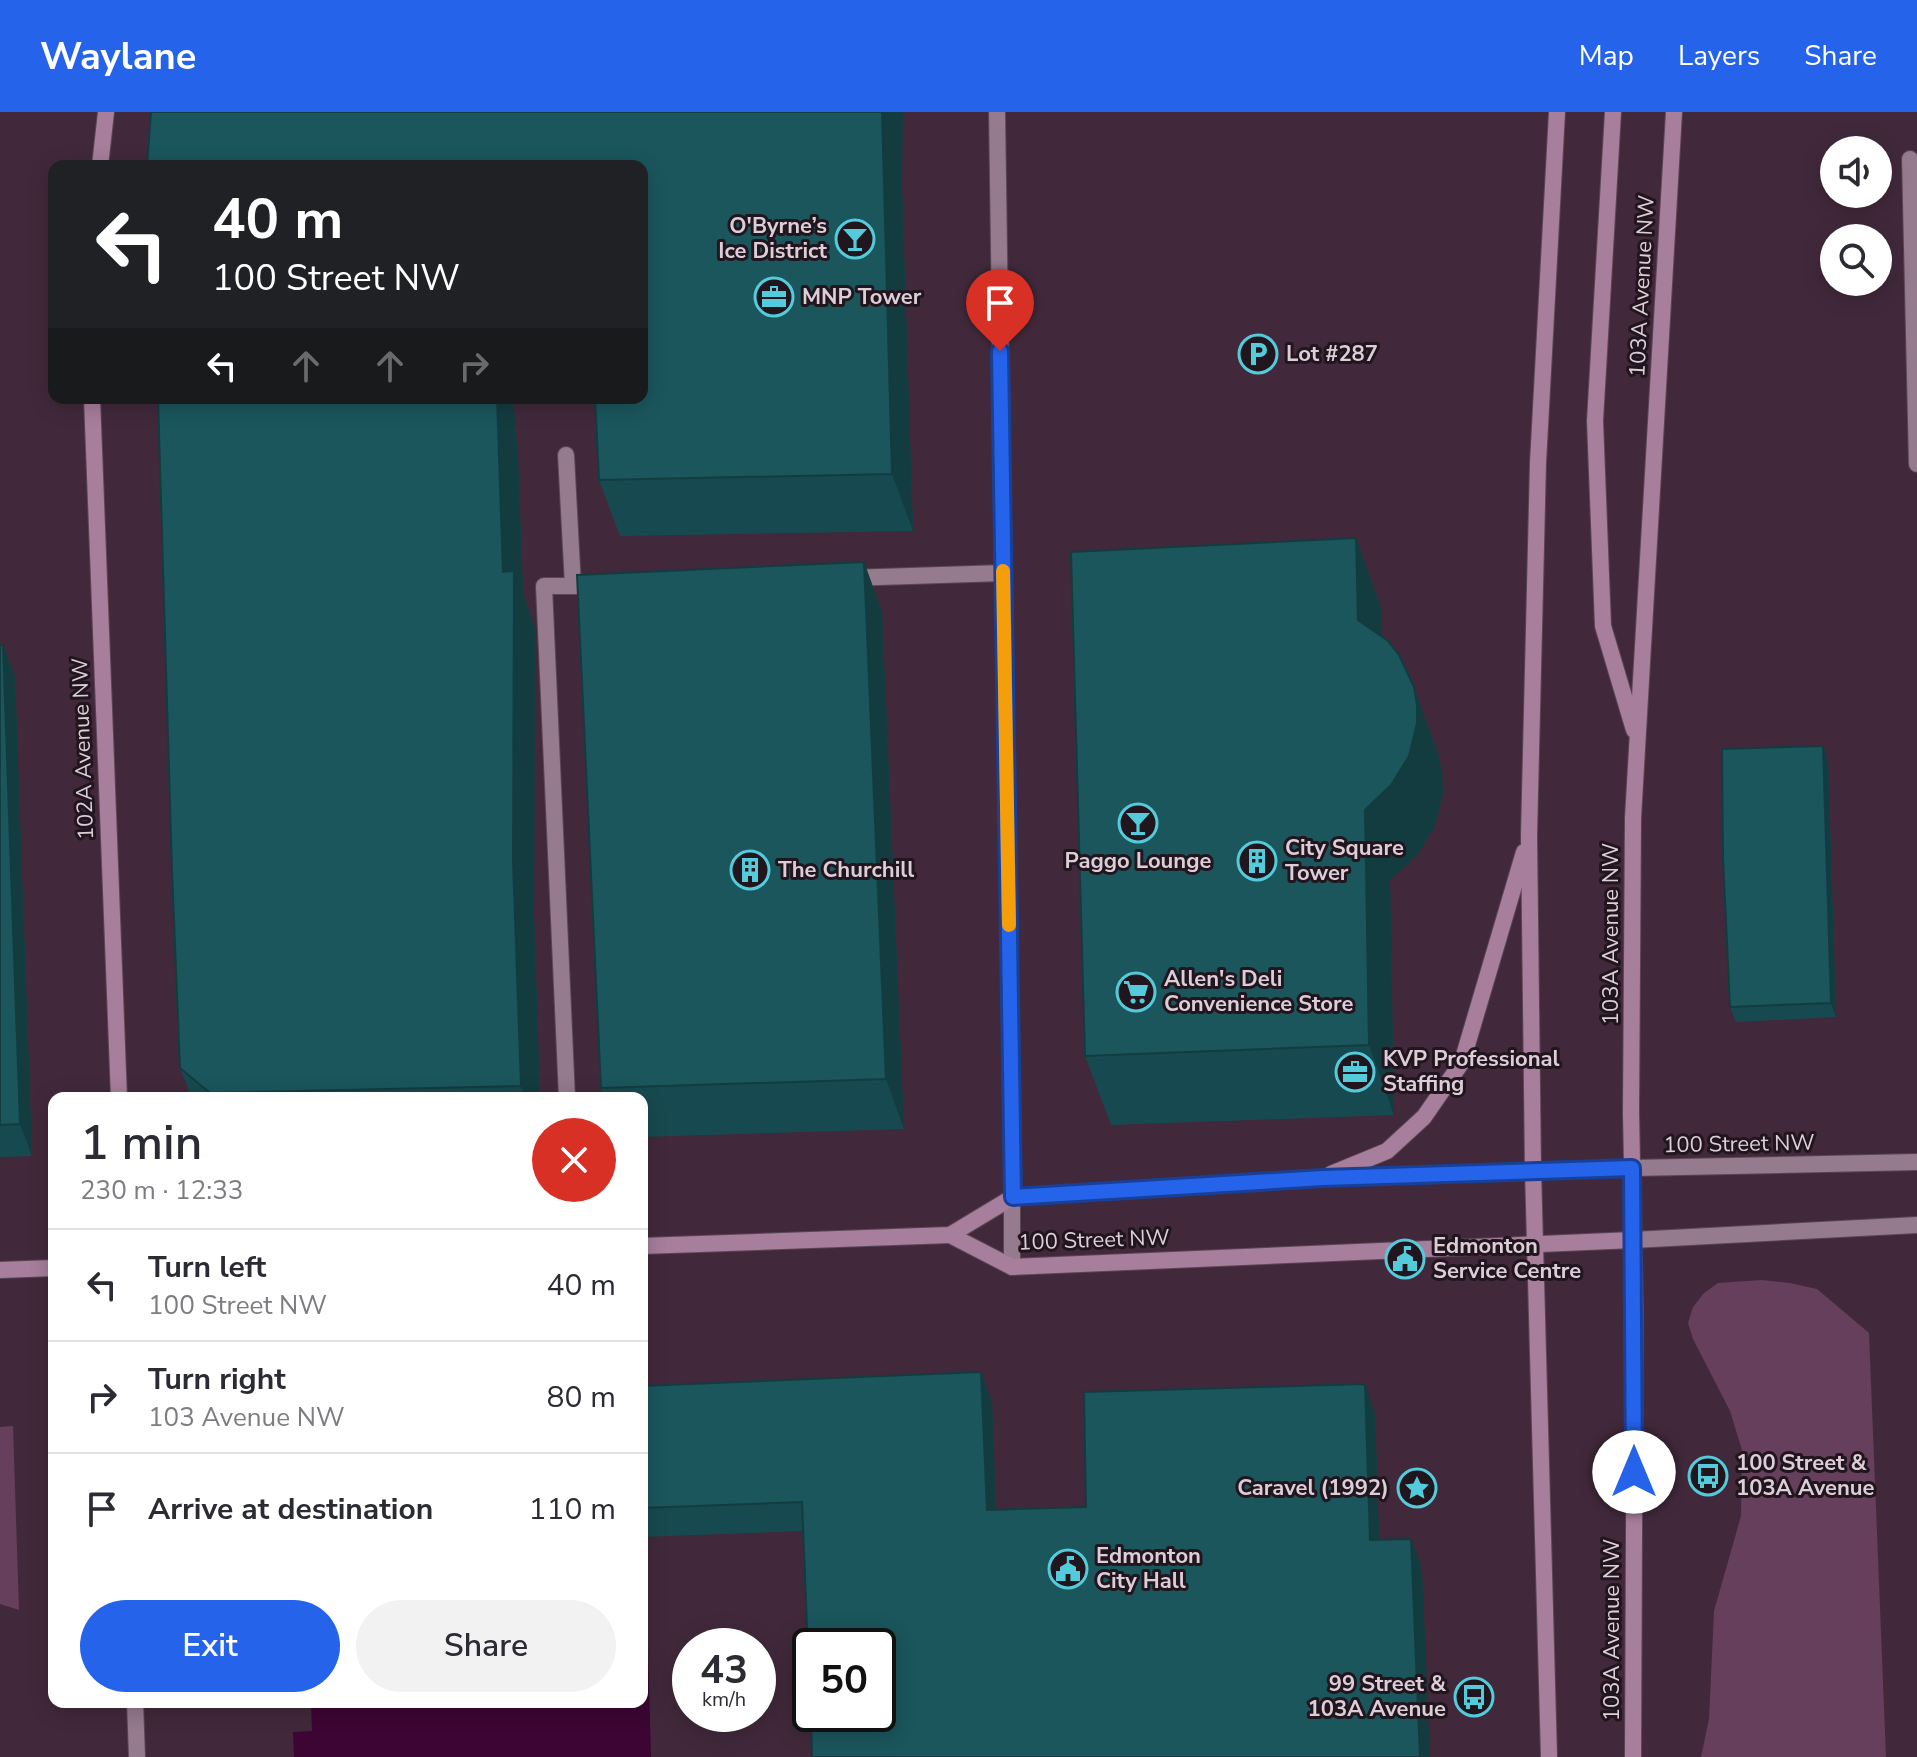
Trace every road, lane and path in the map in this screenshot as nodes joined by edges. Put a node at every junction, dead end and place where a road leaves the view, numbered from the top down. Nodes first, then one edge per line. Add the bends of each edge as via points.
1 (106, 112) edge
2 (997, 112) edge
3 (1557, 112) edge
4 (1613, 112) edge
5 (1674, 112) edge
6 (1910, 159) dead end
7 (101, 160) edge
8 (92, 404) edge
9 (566, 455) dead end
10 (1917, 464) edge
11 (1003, 573) junction
12 (828, 578) edge
13 (620, 585) edge
14 (573, 586) junction
15 (1636, 739) junction
16 (1529, 835) junction
17 (119, 1092) edge
18 (567, 1092) edge
19 (1917, 1162) edge
20 (1632, 1168) junction
21 (1533, 1170) junction
22 (1323, 1178) junction
23 (1013, 1197) junction
24 (1917, 1225) edge
25 (950, 1235) junction
26 (1633, 1240) junction
27 (1536, 1244) junction
28 (648, 1246) edge
29 (1012, 1267) junction
30 (48, 1268) edge
31 (0, 1270) edge
32 (135, 1708) edge
33 (137, 1757) edge
34 (1549, 1757) edge
35 (1633, 1757) edge

1 - 7 main road
2 - 11 street
3 - 16 main road via 1538,463
4 - 15 main road via 1595,421 1603,626
5 - 15 main road, 103A Avenue NW
6 - 10 street
8 - 17 main road, 102A Avenue NW
9 - 14 street
11 - 12 street
11 - 23 street
13 - 14 street
14 - 18 street via 544,586
15 - 20 main road, 103A Avenue NW
16 - 21 main road
16 - 22 main road via 1462,1062 1424,1117 1387,1151
19 - 20 street, 100 Street NW
20 - 21 main road, 100 Street NW
20 - 26 main road, 103A Avenue NW
21 - 22 main road, 100 Street NW
21 - 27 main road
22 - 23 main road, 100 Street NW
23 - 25 main road, 100 Street NW
23 - 29 street
24 - 26 street, 100 Street NW
25 - 28 main road, 100 Street NW
25 - 29 main road, 100 Street NW
26 - 27 main road, 100 Street NW
26 - 35 main road, 103A Avenue NW
27 - 29 main road, 100 Street NW
27 - 34 main road
30 - 31 main road
32 - 33 street

